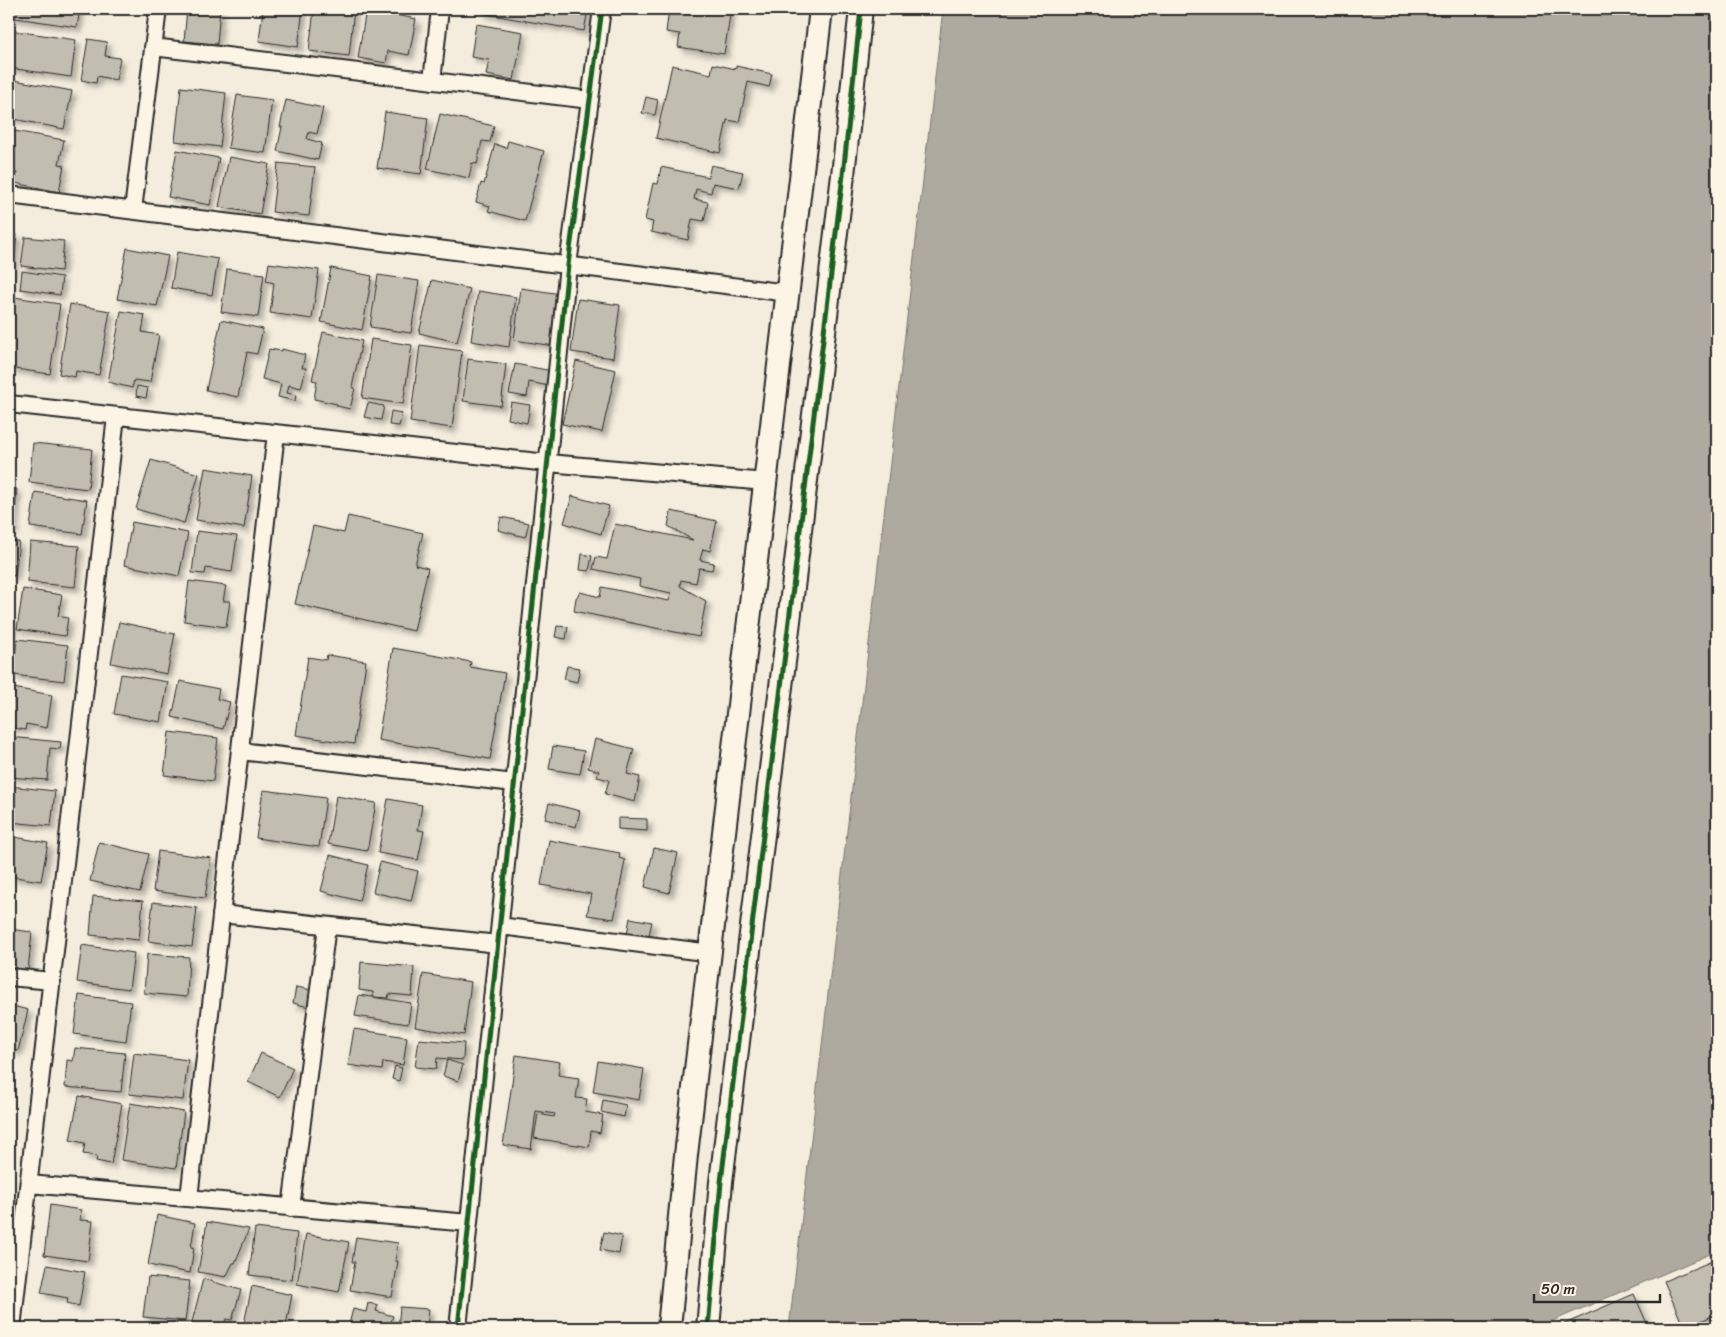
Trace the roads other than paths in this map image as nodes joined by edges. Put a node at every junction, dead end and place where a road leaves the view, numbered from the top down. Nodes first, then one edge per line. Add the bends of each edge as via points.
1 (158, 9) edge
2 (440, 9) edge
3 (602, 9) edge
4 (821, 9) edge
5 (861, 9) edge
6 (153, 47) junction
7 (432, 81) junction
8 (590, 100) junction
9 (9, 195) edge
10 (133, 210) junction
11 (568, 265) junction
12 (788, 293) junction
13 (9, 404) edge
14 (116, 416) junction
15 (276, 433) junction
16 (548, 463) junction
17 (766, 482) junction
18 (240, 751) junction
19 (514, 783) junction
20 (222, 914) junction
21 (327, 926) junction
22 (500, 926) junction
23 (498, 944) junction
24 (710, 953) junction
25 (9, 977) edge
26 (52, 981) junction
27 (29, 1184) junction
28 (189, 1198) junction
29 (291, 1208) junction
30 (469, 1224) junction
31 (11, 1328) edge
32 (458, 1328) edge
33 (669, 1328) edge
34 (708, 1328) edge

1 - 6 street
2 - 7 street
3 - 8 street
4 - 12 street
5 - 34 street via 721,1182
6 - 7 street
6 - 10 street
7 - 8 street
8 - 11 street
9 - 10 street
10 - 11 street
11 - 12 street
11 - 16 street
12 - 17 street
13 - 14 street
14 - 15 street
14 - 26 street
15 - 16 street
15 - 18 street
16 - 17 street
16 - 19 street
17 - 24 street
18 - 19 street
18 - 20 street
19 - 22 street
20 - 21 street
20 - 28 street
21 - 23 street
21 - 29 street
22 - 23 street
22 - 24 street
23 - 30 street
24 - 33 street
25 - 26 street
26 - 27 street
27 - 28 street
27 - 31 street
28 - 29 street
29 - 30 street
30 - 32 street

